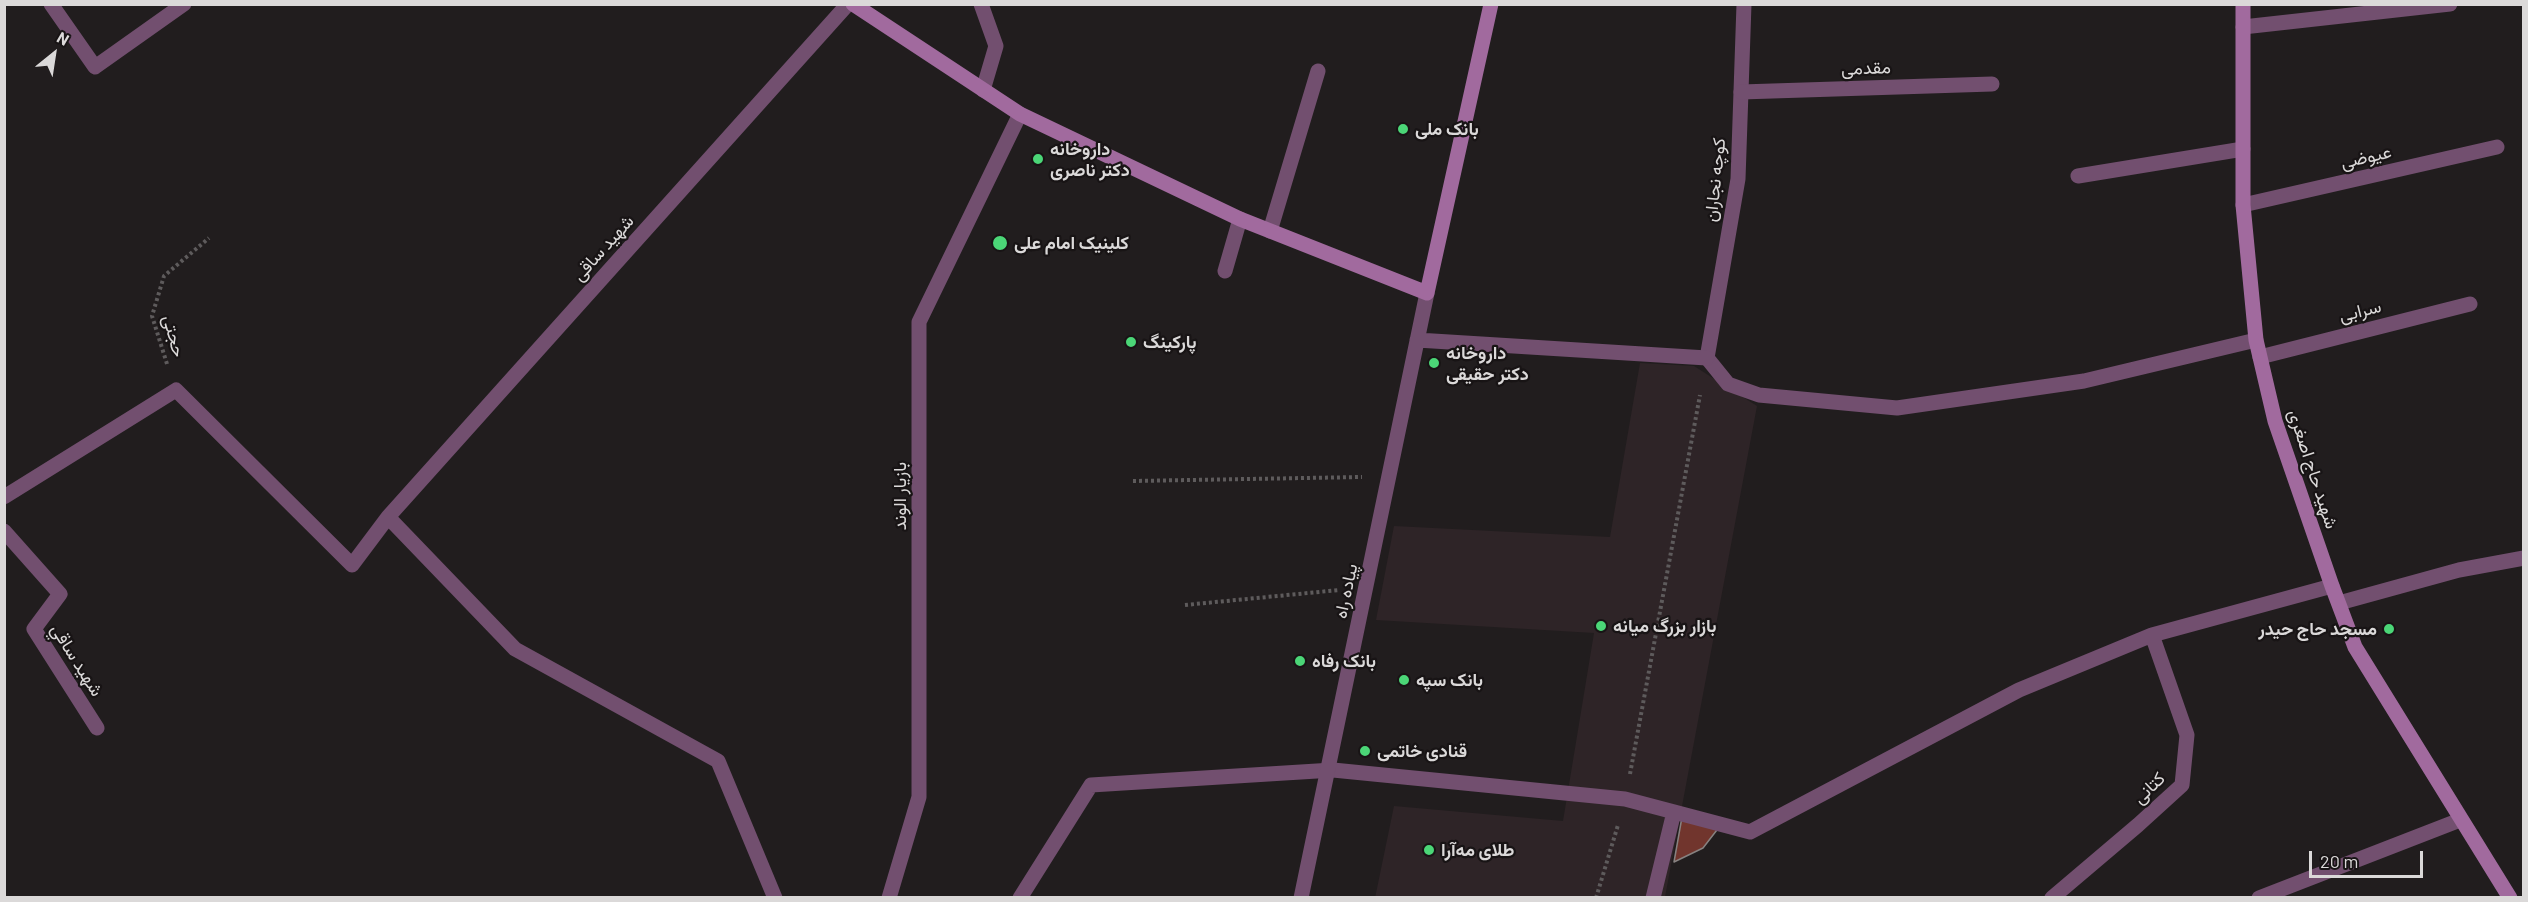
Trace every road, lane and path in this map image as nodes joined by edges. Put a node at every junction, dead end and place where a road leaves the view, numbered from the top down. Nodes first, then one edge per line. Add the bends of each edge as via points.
1 (51, 4) edge
2 (184, 4) edge
3 (848, 4) edge
4 (853, 4) edge
5 (981, 4) edge
6 (1491, 4) edge
7 (1744, 4) edge
8 (2243, 4) edge
9 (2450, 4) edge
10 (2243, 27) junction
11 (1318, 71) dead end
12 (1992, 84) dead end
13 (983, 90) junction
14 (1741, 92) junction
15 (1020, 114) junction
16 (2498, 147) dead end
17 (2243, 149) junction
18 (2078, 177) dead end
19 (2243, 205) junction
20 (1240, 219) junction
21 (1270, 231) junction
22 (209, 238) dead end
23 (1225, 271) dead end
24 (1427, 293) junction
25 (2470, 303) dead end
26 (1418, 340) junction
27 (2256, 340) junction
28 (2260, 357) junction
29 (1707, 358) junction
30 (176, 390) junction
31 (1390, 476) junction
32 (1132, 481) dead end
33 (4, 497) edge
34 (388, 517) junction
35 (4, 531) edge
36 (2523, 558) edge
37 (2332, 586) junction
38 (1367, 587) junction
39 (2339, 603) junction
40 (1185, 605) dead end
41 (2151, 635) junction
42 (97, 728) dead end
43 (1328, 770) junction
44 (1625, 799) junction
45 (1674, 812) junction
46 (2460, 820) junction
47 (775, 897) edge
48 (889, 897) edge
49 (1020, 897) edge
50 (1301, 897) edge
51 (1596, 897) edge
52 (1653, 897) edge
53 (2052, 897) edge
54 (2259, 897) edge
55 (2510, 897) edge

1 - 2 street via 95,67
3 - 34 street, شهید ساقی
4 - 13 main road
5 - 13 street via 996,46
6 - 24 main road
7 - 14 street, کوچه نجاران
8 - 10 main road, شهید حاج اصغری
9 - 10 street
10 - 17 main road, شهید حاج اصغری
11 - 21 street
12 - 14 street, مقدمی
13 - 15 main road
14 - 29 street, کوچه نجاران via 1738,179
15 - 20 main road
15 - 48 street, بازیار الوند via 919,322 919,797
16 - 19 street, عیوضی
17 - 18 street
17 - 19 main road, شهید حاج اصغری
19 - 27 main road, شهید حاج اصغری
20 - 21 main road
20 - 23 street
21 - 24 main road
22 - 30 path, حجتی via 164,276 152,316
24 - 26 street, پیاده راه
25 - 28 street, سرابی
26 - 29 street
26 - 31 street, پیاده راه
27 - 28 main road, شهید حاج اصغری
27 - 29 street via 2084,381 1898,408 1759,396 1728,384
28 - 37 main road, شهید حاج اصغری via 2275,421
29 - 44 path
30 - 33 street
30 - 34 street, شهید ساقی via 352,565
31 - 32 path
31 - 38 street, پیاده راه
34 - 47 street via 515,649 718,761
35 - 42 street, شهيد ساقي via 60,594 34,629
36 - 39 street via 2459,570
37 - 39 main road, شهید حاج اصغری
37 - 41 street
38 - 40 path
38 - 43 street, پیاده راه
39 - 46 main road, شهید حاج اصغری via 2355,647
41 - 45 street via 2019,690 1750,832
41 - 53 street, کتانی via 2187,735 2182,785
43 - 44 street
43 - 49 street via 1090,785
43 - 50 street, پیاده راه
44 - 45 street
44 - 51 path
45 - 52 street
46 - 54 street
46 - 55 main road, شهید حاج اصغری

